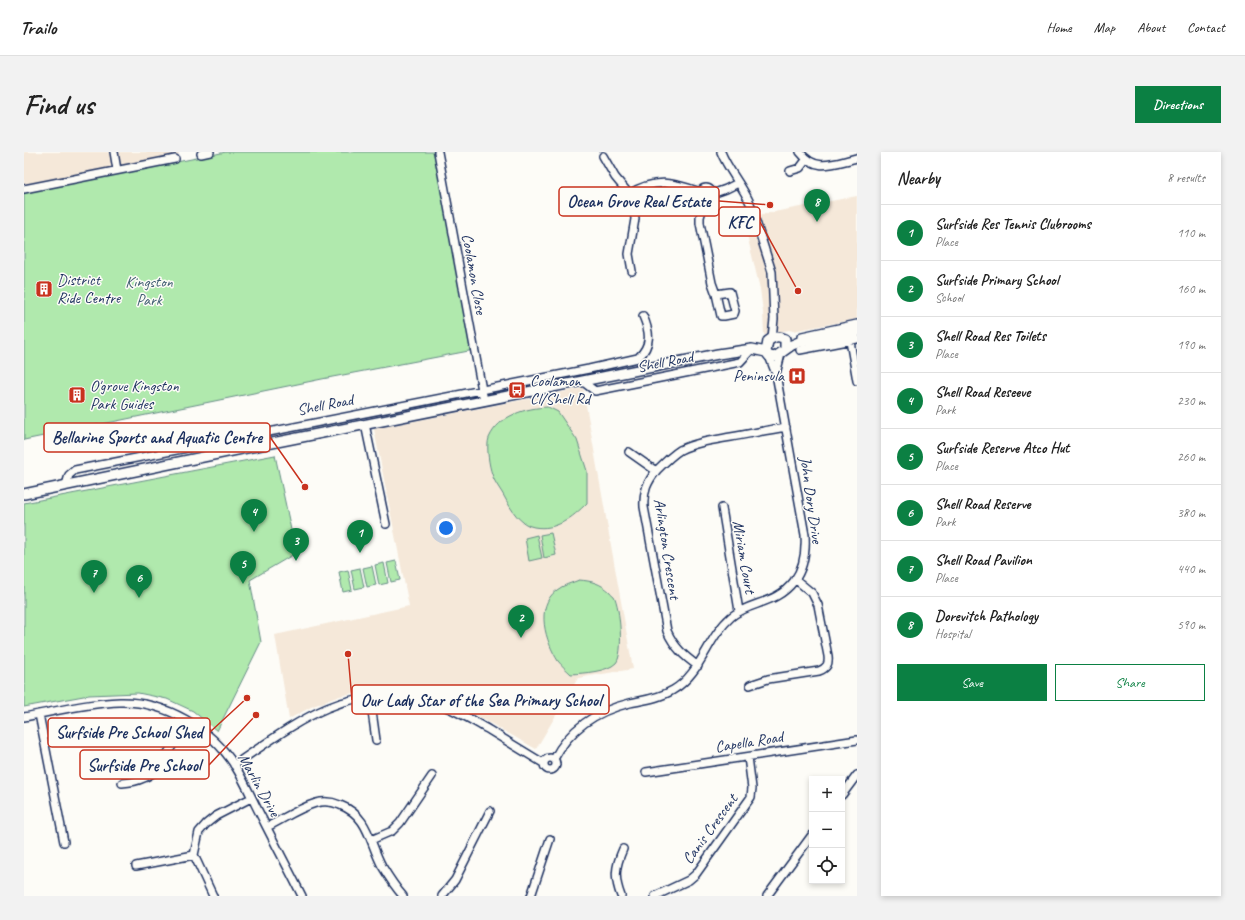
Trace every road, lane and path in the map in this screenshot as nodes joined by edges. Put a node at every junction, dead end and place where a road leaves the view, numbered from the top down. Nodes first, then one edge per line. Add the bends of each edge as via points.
1 (114, 152) edge
2 (210, 152) edge
3 (438, 152) edge
4 (721, 152) edge
5 (800, 152) edge
6 (201, 154) dead end
7 (603, 156) dead end
8 (857, 158) edge
9 (175, 159) dead end
10 (806, 160) junction
11 (117, 170) junction
12 (790, 171) dead end
13 (738, 183) junction
14 (24, 189) edge
15 (700, 192) junction
16 (629, 194) junction
17 (712, 194) junction
18 (705, 200) junction
19 (632, 271) dead end
20 (716, 294) dead end
21 (643, 316) dead end
22 (774, 319) junction
23 (857, 325) edge
24 (857, 332) edge
25 (784, 338) junction
26 (770, 340) junction
27 (853, 340) edge
28 (752, 349) junction
29 (800, 350) dead end
30 (783, 352) junction
31 (718, 354) junction
32 (767, 354) junction
33 (588, 368) junction
34 (776, 374) junction
35 (586, 380) junction
36 (857, 381) edge
37 (481, 389) junction
38 (484, 401) junction
39 (365, 424) junction
40 (786, 427) junction
41 (629, 452) dead end
42 (656, 471) junction
43 (66, 485) junction
44 (24, 494) edge
45 (722, 508) dead end
46 (386, 524) dead end
47 (796, 579) junction
48 (740, 611) junction
49 (698, 666) junction
50 (750, 685) dead end
51 (370, 697) junction
52 (40, 714) junction
53 (24, 717) edge
54 (187, 721) junction
55 (376, 740) dead end
56 (857, 740) edge
57 (748, 757) junction
58 (554, 759) junction
59 (543, 763) junction
60 (234, 765) junction
61 (646, 772) dead end
62 (857, 775) edge
63 (432, 776) dead end
64 (122, 783) dead end
65 (845, 791) edge
66 (251, 798) junction
67 (490, 811) dead end
68 (267, 828) junction
69 (550, 839) dead end
70 (371, 840) junction
71 (809, 840) edge
72 (64, 842) dead end
73 (623, 849) dead end
74 (194, 855) junction
75 (136, 866) dead end
76 (213, 896) edge
77 (302, 896) edge
78 (402, 896) edge
79 (442, 896) edge
80 (531, 896) edge
81 (620, 896) edge
82 (655, 896) edge
83 (767, 896) edge

1 - 11 street
2 - 6 street
3 - 37 street, Coolamon Close
4 - 13 street
5 - 10 street
7 - 16 street
8 - 10 street via 824,165
9 - 11 street
10 - 12 street via 800,168
11 - 14 street
13 - 17 street
13 - 22 street via 750,203 772,272
15 - 16 street via 680,185 657,182
15 - 17 street via 706,188 710,189
15 - 18 street via 701,198
16 - 19 street via 635,213 629,254
17 - 18 street
18 - 20 street via 700,223
21 - 33 street, Shell Road via 649,339 638,358
22 - 25 street
22 - 26 street
23 - 25 main road via 796,338
24 - 30 main road via 798,342
25 - 26 main road, Shell Road
25 - 30 main road
26 - 31 main road, Shell Road
26 - 32 main road
27 - 29 street
27 - 36 street
28 - 31 main road, Shell Road
28 - 32 main road, Shell Road
28 - 35 street, Shell Road via 740,362 595,391
30 - 32 main road via 775,357
30 - 34 street, John Dory Drive
31 - 35 main road, Shell Road
32 - 34 street, John Dory Drive
33 - 35 street
33 - 37 street, Shell Road
34 - 40 street, John Dory Drive
35 - 38 main road, Shell Road
37 - 38 street, Coolamon Close
37 - 43 street, Shell Road via 75,470 68,474
38 - 39 main road, Shell Road
39 - 43 main road, Shell Road
39 - 46 street
40 - 42 street, Arlington Crescent via 698,443 680,451
40 - 47 street, John Dory Drive via 806,548
41 - 42 street
42 - 49 street, Arlington Crescent via 643,497 664,620 676,648
43 - 44 main road, Shell Road
45 - 48 street, Miriam Court
47 - 48 street, John Dory Drive via 780,594
47 - 50 street via 812,593 818,605 828,656 827,667 819,671 768,679
48 - 49 street, John Dory Drive via 722,627
49 - 58 street, John Dory Drive via 686,681 672,691 656,698 614,707 588,720 564,742
51 - 55 street
51 - 59 street via 403,697 433,702 475,722
51 - 60 street via 328,707 301,721
52 - 53 street, Marlin Drive
52 - 54 street, Marlin Drive via 121,702 154,706
52 - 72 street
54 - 60 street, Marlin Drive via 205,733
54 - 64 street via 155,773 140,780
56 - 57 street, Capella Road
57 - 61 street, Capella Road
57 - 82 street, Canis Crescent via 751,797 692,878
58 - 59 street via 547,758
58 - 59 street via 556,766 552,769 548,770
60 - 66 street, Marlin Drive
62 - 65 street
63 - 70 street via 400,823 392,831
66 - 68 street, Marlin Drive
66 - 74 street via 206,824 199,832
67 - 79 street via 455,880
68 - 70 street via 317,803 337,803 354,812 366,825
68 - 77 street, Marlin Drive
69 - 80 street
70 - 78 street via 382,866
71 - 83 street
73 - 81 street via 616,874
74 - 75 street
74 - 76 street

